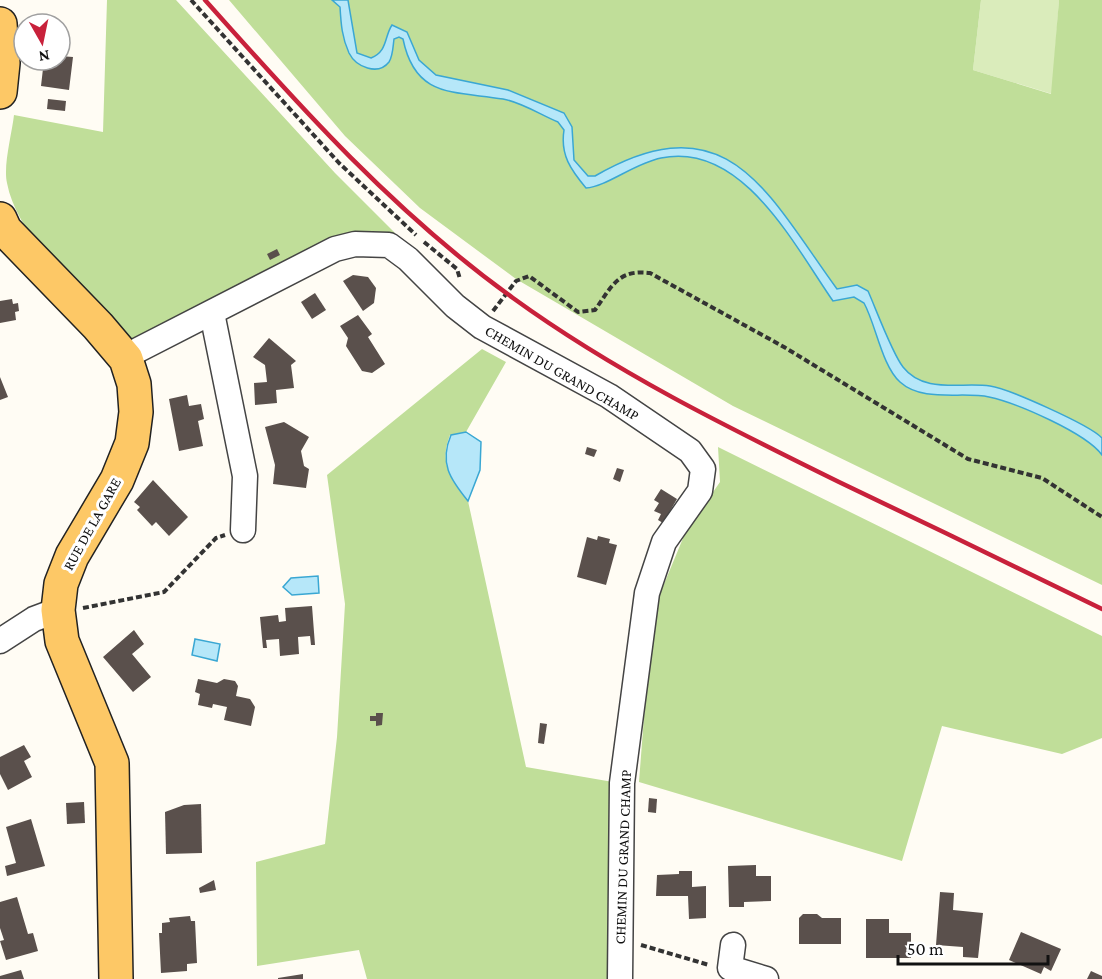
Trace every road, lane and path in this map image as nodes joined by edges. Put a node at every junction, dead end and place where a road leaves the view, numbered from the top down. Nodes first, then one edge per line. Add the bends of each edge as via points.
1 (191, 0) edge
2 (0, 24) edge
3 (0, 92) edge
4 (0, 219) edge
5 (455, 306) junction
6 (212, 313) junction
7 (482, 327) junction
8 (126, 359) junction
9 (1102, 517) edge
10 (243, 530) joint
11 (58, 610) junction
12 (0, 641) edge
13 (620, 938) junction
14 (732, 956) joint
15 (116, 979) edge
16 (620, 979) edge
17 (766, 979) edge

1 - 5 path via 339,163 409,230 457,269 460,280
2 - 3 main road
4 - 8 main road, RUE DE LA GARE via 5,230
5 - 6 street, CHEMIN DU GRAND CHAMP via 408,259 389,245 375,242 334,249
5 - 7 street, CHEMIN DU GRAND CHAMP
6 - 8 street, CHEMIN DU GRAND CHAMP
6 - 10 street via 245,476
7 - 9 path via 521,278 529,276 578,312 595,310 619,278 635,271 650,273 784,347 968,459 1042,478
7 - 13 street, CHEMIN DU GRAND CHAMP via 609,396 681,444 703,468 700,491 664,542 647,593 622,783
8 - 11 main road, RUE DE LA GARE via 134,384 132,443 117,480 72,556 61,584
10 - 11 path via 216,538 164,592
11 - 12 street via 34,619
11 - 15 main road, RUE DE LA GARE via 62,641 112,763
13 - 14 path via 706,964
13 - 16 street, CHEMIN DU GRAND CHAMP
14 - 17 street

